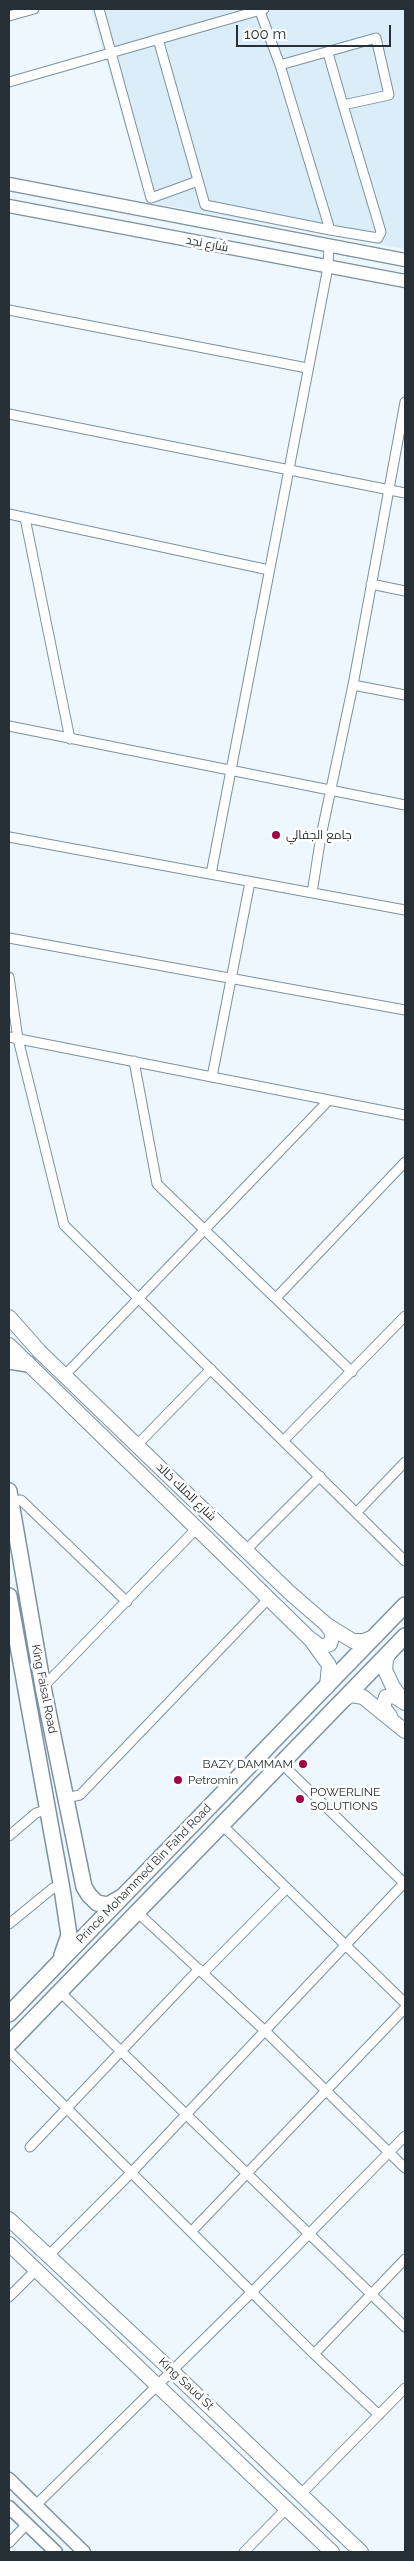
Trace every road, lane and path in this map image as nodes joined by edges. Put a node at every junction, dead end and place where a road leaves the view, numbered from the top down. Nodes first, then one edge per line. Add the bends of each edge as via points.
1 (34, 9) edge
2 (100, 9) edge
3 (260, 9) edge
4 (9, 16) edge
5 (158, 39) junction
6 (112, 53) junction
7 (328, 53) junction
8 (280, 64) junction
9 (9, 82) edge
10 (343, 106) junction
11 (198, 181) junction
12 (9, 184) edge
13 (9, 206) edge
14 (330, 230) junction
15 (329, 245) junction
16 (405, 260) edge
17 (328, 267) junction
18 (405, 281) edge
19 (9, 310) edge
20 (307, 368) junction
21 (405, 402) edge
22 (9, 414) edge
23 (289, 469) junction
24 (388, 489) junction
25 (405, 493) edge
26 (9, 514) edge
27 (25, 518) junction
28 (269, 570) junction
29 (371, 584) junction
30 (405, 591) edge
31 (353, 685) junction
32 (405, 695) edge
33 (9, 726) edge
34 (70, 739) junction
35 (230, 772) junction
36 (330, 791) junction
37 (405, 806) edge
38 (9, 837) edge
39 (211, 874) junction
40 (250, 882) junction
41 (312, 893) junction
42 (405, 910) edge
43 (9, 938) edge
44 (9, 977) edge
45 (232, 978) junction
46 (405, 1010) edge
47 (13, 1038) edge
48 (134, 1061) junction
49 (212, 1077) junction
50 (329, 1100) junction
51 (405, 1115) edge
52 (405, 1162) edge
53 (203, 1229) junction
54 (138, 1297) junction
55 (276, 1298) junction
56 (405, 1316) edge
57 (9, 1317) edge
58 (9, 1332) edge
59 (9, 1345) edge
60 (9, 1361) edge
61 (28, 1364) junction
62 (211, 1369) junction
63 (59, 1371) junction
64 (352, 1372) junction
65 (284, 1440) junction
66 (136, 1445) junction
67 (405, 1462) edge
68 (320, 1476) junction
69 (10, 1496) edge
70 (356, 1512) junction
71 (197, 1528) junction
72 (246, 1550) junction
73 (405, 1561) edge
74 (9, 1596) edge
75 (269, 1598) junction
76 (127, 1602) junction
77 (405, 1605) edge
78 (327, 1625) junction
79 (377, 1636) junction
80 (405, 1636) edge
81 (311, 1640) junction
82 (14, 1649) edge
83 (390, 1651) junction
84 (43, 1687) junction
85 (326, 1687) junction
86 (343, 1700) junction
87 (405, 1703) edge
88 (392, 1719) junction
89 (405, 1731) edge
90 (281, 1763) junction
91 (66, 1798) junction
92 (49, 1809) junction
93 (222, 1825) junction
94 (9, 1836) edge
95 (405, 1883) edge
96 (84, 1887) junction
97 (57, 1888) junction
98 (287, 1888) junction
99 (126, 1894) junction
100 (136, 1911) junction
101 (9, 1924) edge
102 (346, 1945) junction
103 (59, 1960) junction
104 (201, 1971) junction
105 (60, 1992) junction
106 (405, 2003) edge
107 (405, 2008) edge
108 (9, 2014) edge
109 (264, 2030) junction
110 (9, 2044) edge
111 (9, 2051) edge
112 (121, 2051) junction
113 (326, 2091) junction
114 (67, 2109) junction
115 (186, 2114) junction
116 (405, 2136) edge
117 (30, 2147) dead end
118 (389, 2152) junction
119 (405, 2168) edge
120 (131, 2173) junction
121 (247, 2173) junction
122 (9, 2219) edge
123 (191, 2232) junction
124 (310, 2234) junction
125 (9, 2244) edge
126 (48, 2256) junction
127 (405, 2259) edge
128 (36, 2270) junction
129 (252, 2292) junction
130 (371, 2296) junction
131 (9, 2297) edge
132 (405, 2327) edge
133 (314, 2354) junction
134 (172, 2371) junction
135 (157, 2386) junction
136 (405, 2388) edge
137 (379, 2415) junction
138 (9, 2479) edge
139 (301, 2494) junction
140 (36, 2505) junction
141 (9, 2507) edge
142 (286, 2509) junction
143 (27, 2524) junction
144 (9, 2543) edge
145 (56, 2552) edge
146 (84, 2552) edge
147 (244, 2552) edge
148 (332, 2552) edge
149 (361, 2552) edge

1 - 4 street
2 - 6 street
3 - 5 street
3 - 8 street
5 - 6 street
5 - 11 street
6 - 9 street
6 - 11 street via 151,198
7 - 8 street
7 - 10 street
7 - 10 street via 376,38 389,95
8 - 14 street
10 - 14 street via 381,232 378,238
11 - 14 street via 205,205
12 - 15 street, شارع نجد
13 - 17 street, شارع نجد
15 - 16 street, شارع نجد
15 - 17 street
17 - 18 street, شارع نجد
17 - 20 street
19 - 20 street
20 - 23 street
21 - 24 street
22 - 23 street
23 - 24 street
23 - 28 street
24 - 25 street
24 - 29 street
26 - 27 street
27 - 28 street
27 - 34 street
28 - 35 street
29 - 30 street
29 - 31 street
31 - 32 street
31 - 36 street
33 - 34 street
34 - 35 street
35 - 36 street
35 - 39 street
36 - 37 street
36 - 41 street
38 - 39 street
39 - 40 street
40 - 41 street
40 - 45 street
41 - 42 street
43 - 45 street
44 - 47 street
45 - 46 street
45 - 49 street
47 - 48 street
47 - 54 street via 64,1225
48 - 49 street
48 - 53 street via 157,1184
49 - 50 street
50 - 51 street
50 - 53 street
52 - 55 street
53 - 54 street
53 - 55 street
54 - 62 street
54 - 63 street
55 - 64 street
56 - 64 street
57 - 63 main road, شارع الملك خالد
58 - 63 main road
59 - 61 main road, شارع الملك خالد
60 - 61 highway
61 - 71 main road, شارع الملك خالد
62 - 65 street
62 - 66 street
63 - 66 main road, شارع الملك خالد
64 - 65 street
65 - 68 street
66 - 72 main road, شارع الملك خالد
67 - 70 street
68 - 70 street
68 - 72 street
69 - 76 street via 21,1500
69 - 84 highway, King Faisal Road
70 - 73 street
71 - 75 main road, شارع الملك خالد
71 - 76 street
72 - 78 main road, شارع الملك خالد
74 - 82 highway, King Faisal Road
75 - 81 main road, شارع الملك خالد
75 - 91 street via 80,1795
76 - 84 street
77 - 79 highway, Prince Mohammed Bin Fahd Road
78 - 79 main road, شارع الملك خالد via 353,1641
78 - 81 main road via 333,1634 330,1644 321,1647
79 - 85 highway, Prince Mohammed Bin Fahd Road
80 - 83 highway, Prince Mohammed Bin Fahd Road
81 - 85 main road, شارع الملك خالد via 328,1665 330,1672
82 - 92 highway, King Faisal Road
83 - 86 highway, Prince Mohammed Bin Fahd Road
83 - 87 main road via 385,1670
84 - 91 highway, King Faisal Road
85 - 99 highway, Prince Mohammed Bin Fahd Road
86 - 88 main road via 351,1695 363,1697
86 - 90 highway, Prince Mohammed Bin Fahd Road
87 - 88 main road via 394,1696 384,1700 384,1711
88 - 89 main road
90 - 93 highway, Prince Mohammed Bin Fahd Road
90 - 95 street
91 - 96 highway, King Faisal Road
92 - 94 street via 36,1813
92 - 97 highway, King Faisal Road
93 - 98 street
93 - 100 highway, Prince Mohammed Bin Fahd Road
95 - 102 street
96 - 97 highway via 76,1898
96 - 99 highway via 93,1900 103,1905 113,1903
97 - 101 street
97 - 103 highway, King Faisal Road via 69,1935
98 - 102 street
98 - 104 street
99 - 103 highway, Prince Mohammed Bin Fahd Road
100 - 104 street
100 - 105 highway, Prince Mohammed Bin Fahd Road
102 - 106 street
102 - 109 street
103 - 108 highway, Prince Mohammed Bin Fahd Road
104 - 109 street
104 - 112 street
105 - 110 highway, Prince Mohammed Bin Fahd Road
105 - 112 street
107 - 113 street
109 - 113 street
109 - 115 street
111 - 114 street
112 - 114 street
112 - 115 street
113 - 118 street
113 - 121 street
114 - 117 street
114 - 120 street
115 - 120 street
115 - 121 street
116 - 118 street
118 - 119 street
118 - 124 street
120 - 123 street
120 - 126 street
121 - 123 street
121 - 124 street
122 - 126 main road, King Saud St
123 - 129 street
124 - 129 street
124 - 130 street
125 - 128 main road, King Saud St
126 - 134 main road, King Saud St
127 - 130 street
128 - 131 street
128 - 135 main road, King Saud St
129 - 133 street
129 - 134 street
130 - 132 street
130 - 133 street
133 - 137 street
134 - 135 street
134 - 139 main road, King Saud St
135 - 140 street
135 - 142 main road, King Saud St
136 - 137 street
137 - 139 street
138 - 140 street
139 - 149 main road, King Saud St
140 - 146 street
141 - 143 street
142 - 147 street
142 - 148 main road, King Saud St
143 - 144 street
143 - 145 street

